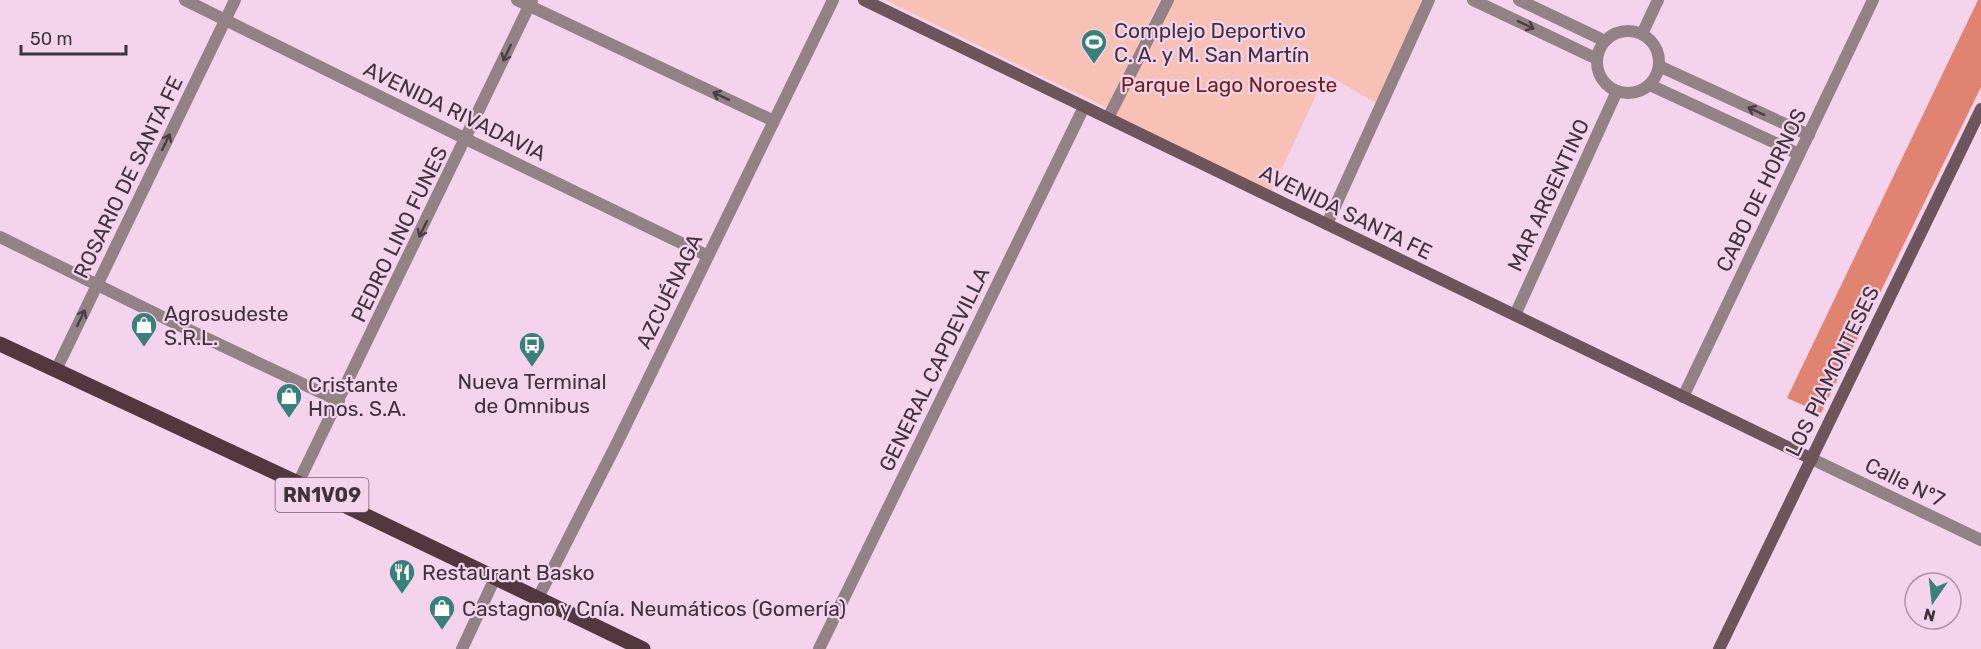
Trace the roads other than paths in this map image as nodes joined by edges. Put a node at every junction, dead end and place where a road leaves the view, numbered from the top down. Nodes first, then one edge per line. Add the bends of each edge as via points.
1 (185, 0) edge
2 (235, 0) edge
3 (518, 0) edge
4 (833, 0) edge
5 (864, 0) edge
6 (1168, 0) edge
7 (1429, 0) edge
8 (1473, 0) edge
9 (1519, 0) edge
10 (1658, 0) edge
11 (1873, 0) edge
12 (531, 3) edge
13 (225, 20) junction
14 (1642, 34) junction
15 (1605, 41) junction
16 (1597, 59) junction
17 (1659, 66) junction
18 (1650, 85) junction
19 (1617, 91) junction
20 (1084, 107) junction
21 (1981, 110) edge
22 (1107, 118) junction
23 (774, 121) junction
24 (1809, 135) junction
25 (466, 139) junction
26 (1799, 154) junction
27 (1327, 224) junction
28 (0, 237) edge
29 (708, 256) junction
30 (97, 285) junction
31 (1515, 315) junction
32 (0, 344) edge
33 (56, 370) junction
34 (1683, 397) junction
35 (339, 401) junction
36 (1812, 459) junction
37 (298, 483) junction
38 (1981, 540) edge
39 (495, 579) junction
40 (538, 598) junction
41 (462, 649) edge
42 (643, 649) edge
43 (819, 649) edge
44 (1719, 649) edge

1 - 13 street, AVENIDA RIVADAVIA
2 - 13 street, ROSARIO DE SANTA FE
3 - 12 street
4 - 23 street, AZCUÉNAGA
5 - 20 street, AVENIDA SANTA FE
6 - 22 street
7 - 27 street
8 -> 16 street
9 - 15 street
10 - 14 street
11 - 24 street, CABO DE HORNOS
23 -> 12 street
12 -> 25 street, PEDRO LINO FUNES
13 - 25 street, AVENIDA RIVADAVIA
30 -> 13 street, ROSARIO DE SANTA FE
14 - 15 street via 1622,32
14 - 17 street via 1656,47
15 - 16 street
16 - 19 street via 1604,82
17 - 18 street
24 -> 17 street
18 - 19 street via 1635,93
18 - 26 street
19 - 31 street, MAR ARGENTINO
20 - 22 street, AVENIDA SANTA FE
20 - 43 street, GENERAL CAPDEVILLA
21 - 36 street, LOS PIAMONTESES
22 - 27 street, AVENIDA SANTA FE
23 - 29 street, AZCUÉNAGA
24 - 26 street, CABO DE HORNOS
25 - 29 street, AVENIDA RIVADAVIA
25 -> 35 street, PEDRO LINO FUNES
26 - 34 street, CABO DE HORNOS
27 - 31 street, AVENIDA SANTA FE
28 - 30 street
29 - 40 street, AZCUÉNAGA
33 -> 30 street, ROSARIO DE SANTA FE
30 - 35 street
31 - 34 street, AVENIDA SANTA FE
32 - 33 main road, RN1V09
33 - 37 main road, RN1V09
34 - 36 street, AVENIDA SANTA FE
35 - 37 street, PEDRO LINO FUNES
36 - 38 street, Calle Nº7
36 - 44 street, LOS PIAMONTESES
37 - 39 main road, RN1V09
39 - 40 main road, RN1V09
39 - 41 street
40 - 42 main road, RN1V09

